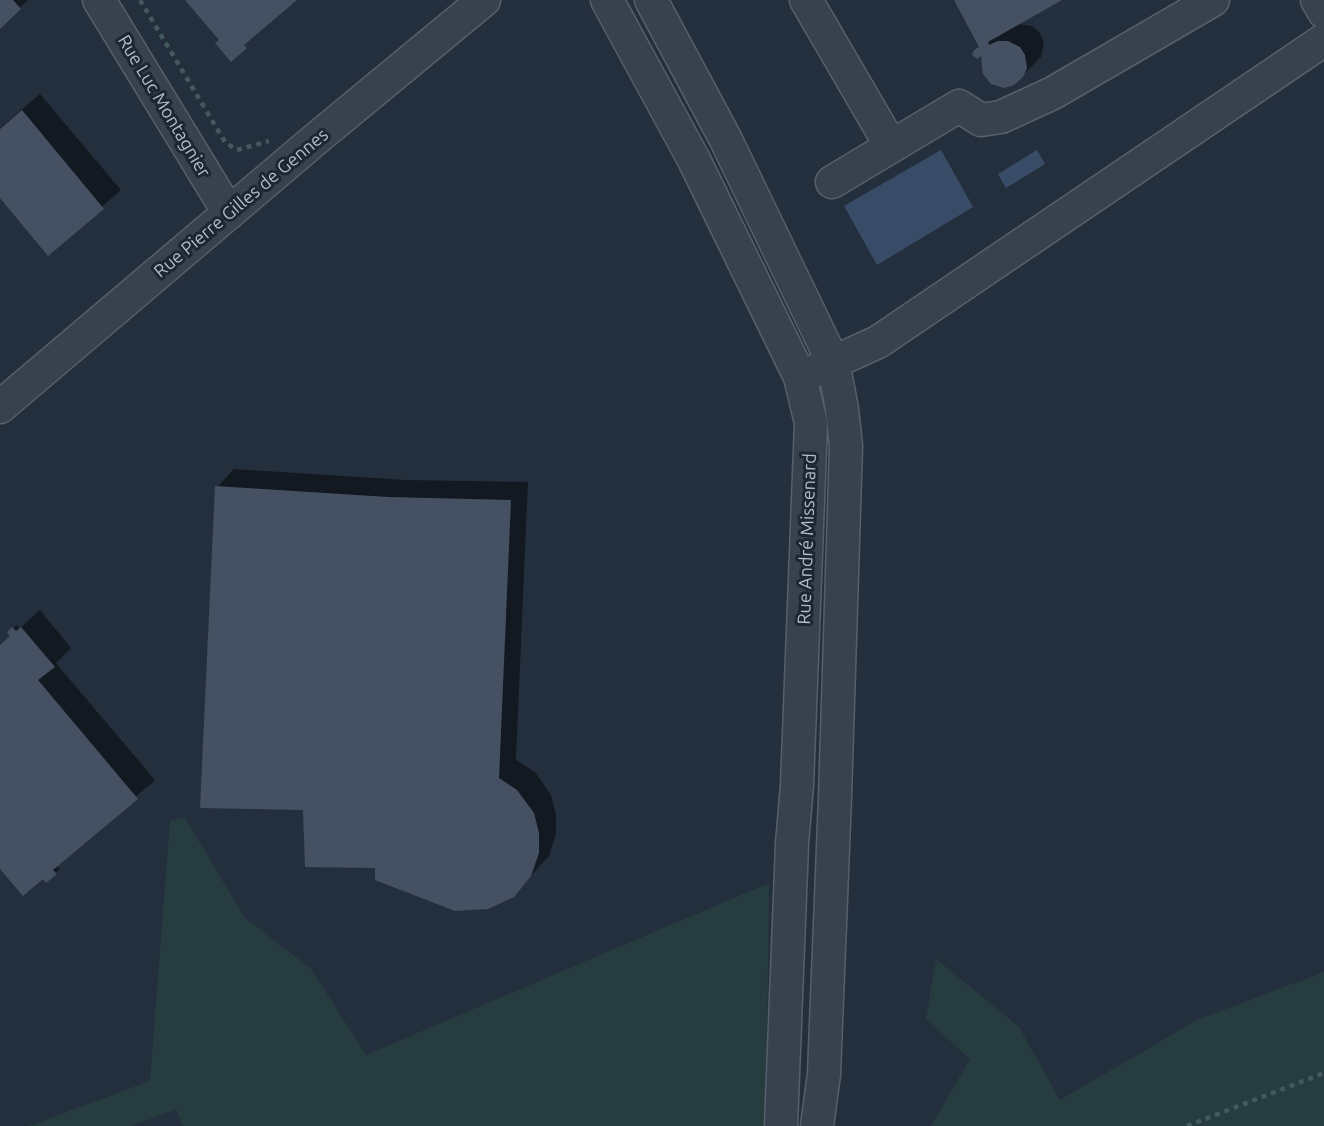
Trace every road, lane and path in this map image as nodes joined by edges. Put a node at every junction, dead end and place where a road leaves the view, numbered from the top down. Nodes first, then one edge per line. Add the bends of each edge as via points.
1 (99, 0) edge
2 (139, 0) edge
3 (484, 0) edge
4 (607, 0) edge
5 (651, 0) edge
6 (806, 0) edge
7 (1213, 0) edge
8 (1317, 0) edge
9 (1324, 12) edge
10 (1324, 40) edge
11 (281, 138) dead end
12 (891, 146) junction
13 (832, 182) dead end
14 (229, 213) junction
15 (833, 362) junction
16 (800, 377) junction
17 (0, 407) edge
18 (784, 1072) junction
19 (1324, 1073) edge
20 (824, 1074) junction
21 (781, 1126) edge
22 (817, 1126) edge
23 (1187, 1126) edge

1 - 14 street, Rue Luc Montagnier
2 - 11 path via 225,142 237,150
3 - 14 street, Rue Pierre Gilles de Gennes
4 - 16 street, Rue André Missenard via 694,160
5 - 15 street, Rue André Missenard via 725,138
6 - 12 street
7 - 12 street via 1053,93 1001,117 981,120 959,106
8 - 9 street
10 - 15 street via 878,342
12 - 13 street
14 - 17 street, Rue Pierre Gilles de Gennes
15 - 16 street
15 - 20 street, Rue André Missenard via 846,446
16 - 18 street, Rue André Missenard via 811,423
18 - 20 street
18 - 21 street, Rue André Missenard
19 - 23 path
20 - 22 street, Rue André Missenard

